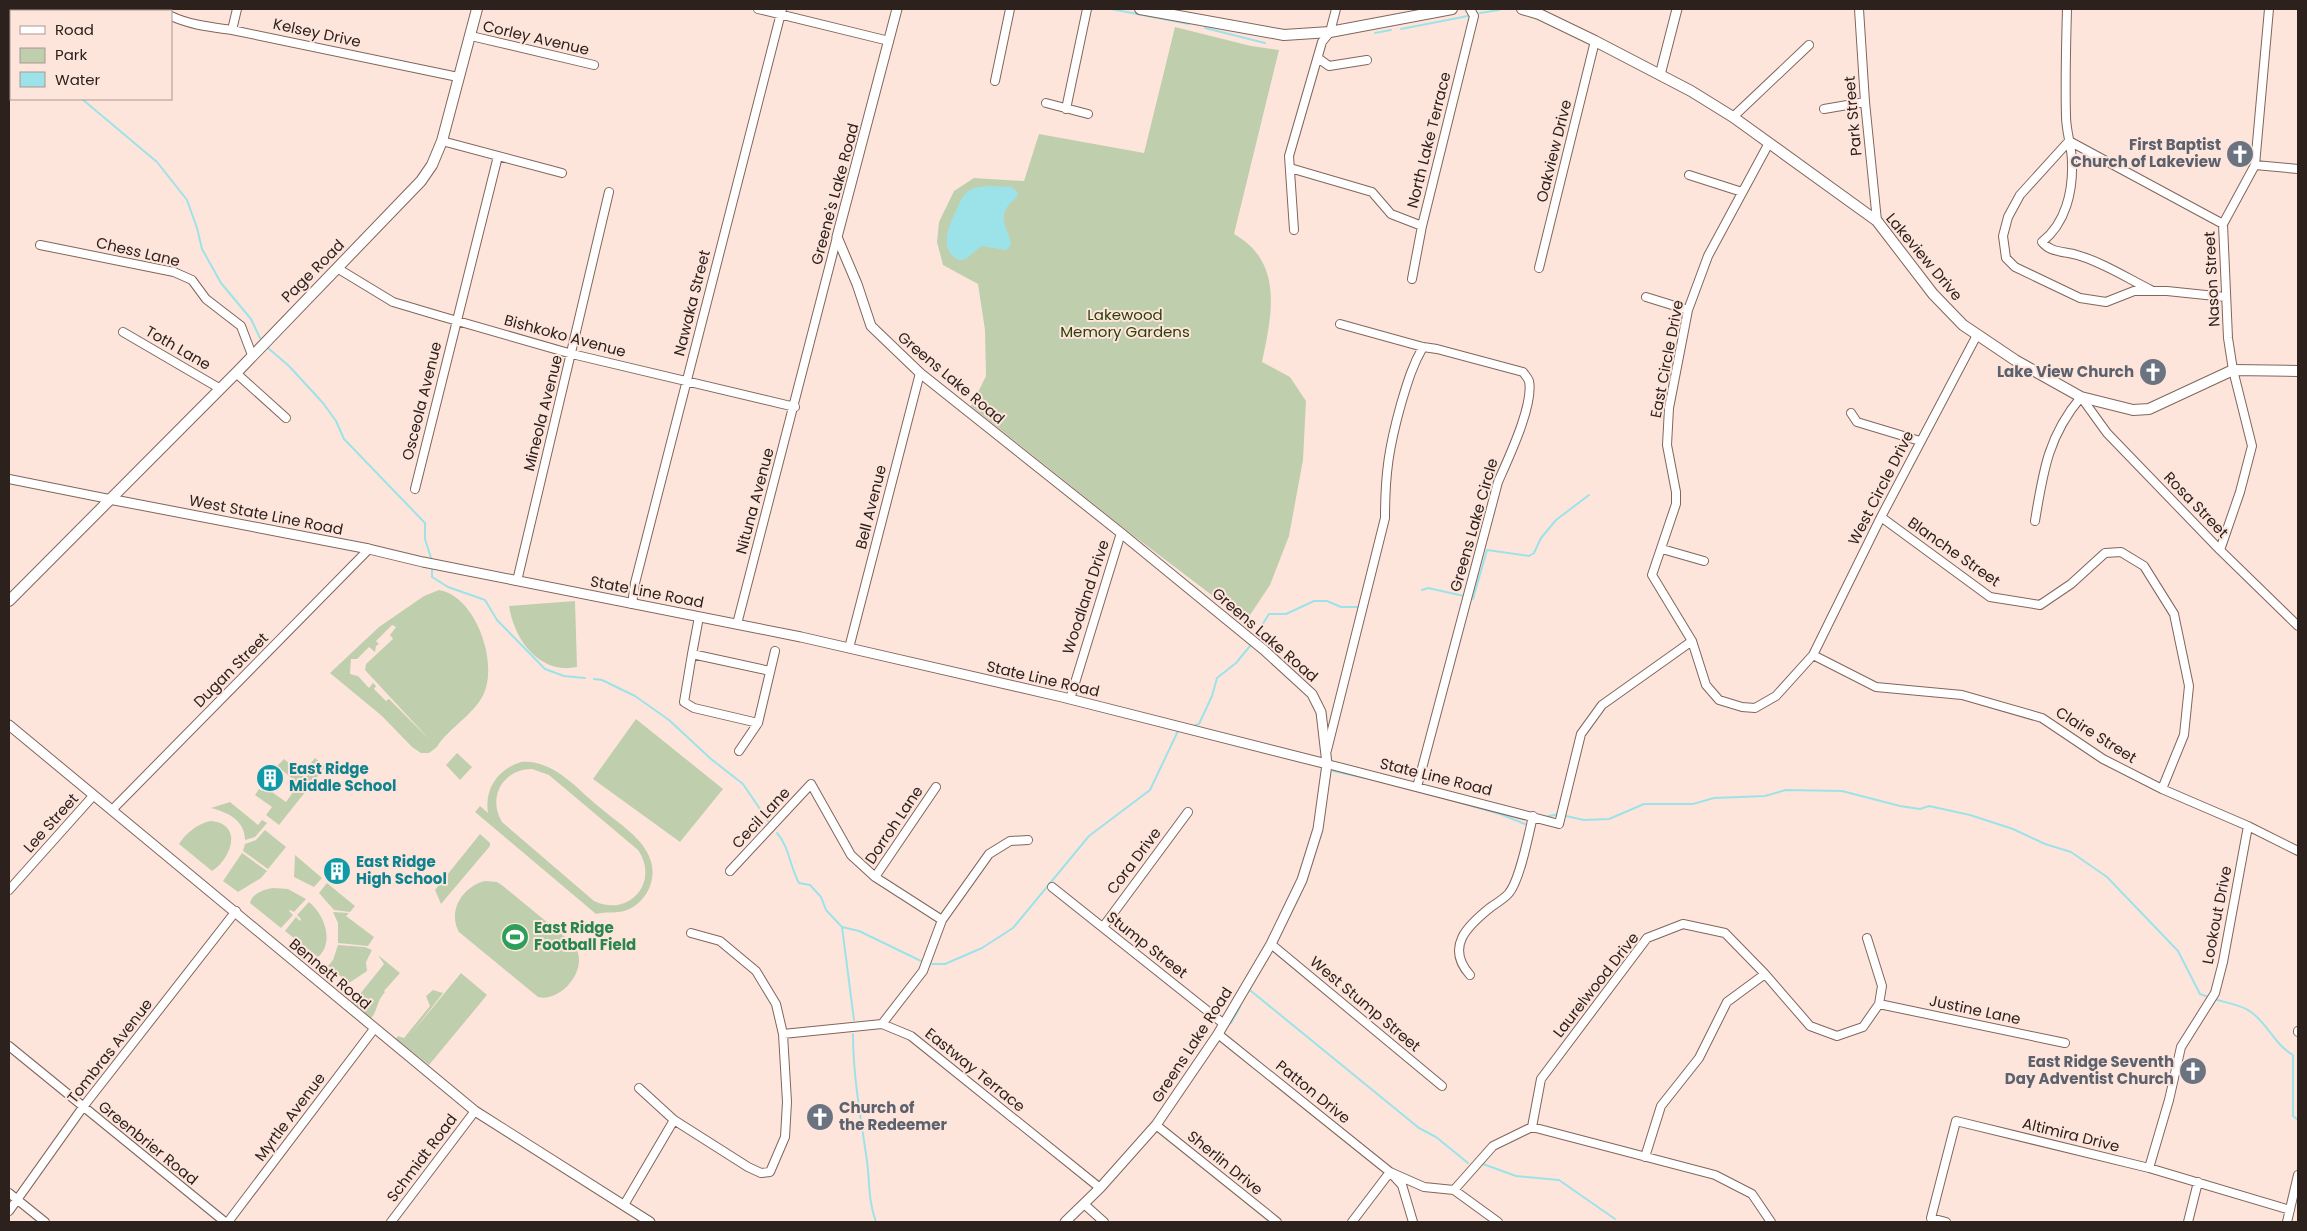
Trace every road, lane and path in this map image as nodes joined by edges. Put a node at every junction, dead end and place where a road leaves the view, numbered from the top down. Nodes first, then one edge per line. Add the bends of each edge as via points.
1 (237, 9) edge
2 (477, 9) edge
3 (758, 9) edge
4 (897, 9) edge
5 (1010, 9) edge
6 (1087, 9) edge
7 (1140, 9) edge
8 (1336, 9) edge
9 (1452, 9) edge
10 (1470, 9) edge
11 (1522, 9) edge
12 (1677, 9) edge
13 (1859, 9) edge
14 (2066, 9) edge
15 (2269, 9) edge
16 (781, 12) edge
17 (1178, 12) edge
18 (172, 16) edge
19 (232, 30) junction
20 (1330, 32) junction
21 (471, 36) junction
22 (889, 41) junction
23 (1595, 41) junction
24 (1809, 45) dead end
25 (1318, 58) junction
26 (1367, 60) dead end
27 (594, 65) dead end
28 (1660, 75) junction
29 (458, 77) junction
30 (995, 81) dead end
31 (1865, 102) junction
32 (1046, 103) dead end
33 (1066, 108) junction
34 (1824, 109) dead end
35 (1088, 114) dead end
36 (1733, 116) junction
37 (442, 141) junction
38 (2069, 141) junction
39 (1769, 143) junction
40 (498, 156) junction
41 (2255, 165) junction
42 (1290, 168) junction
43 (2298, 169) edge
44 (562, 173) dead end
45 (1689, 175) dead end
46 (609, 192) dead end
47 (1742, 192) junction
48 (1877, 221) junction
49 (2223, 224) junction
50 (1422, 226) junction
51 (1294, 230) dead end
52 (837, 237) junction
53 (40, 245) dead end
54 (337, 268) junction
55 (1539, 268) dead end
56 (1412, 279) dead end
57 (2154, 291) junction
58 (1646, 297) dead end
59 (2225, 297) junction
60 (1688, 310) junction
61 (456, 320) junction
62 (1340, 324) dead end
63 (123, 332) dead end
64 (1977, 335) junction
65 (1423, 347) junction
66 (572, 354) junction
67 (252, 355) junction
68 (2234, 370) junction
69 (2298, 371) edge
70 (236, 373) junction
71 (920, 374) junction
72 (686, 381) junction
73 (800, 386) joint
74 (219, 388) junction
75 (2081, 397) junction
76 (795, 407) junction
77 (1851, 413) dead end
78 (286, 418) dead end
79 (1920, 441) junction
80 (9, 479) edge
81 (414, 489) dead end
82 (109, 500) junction
83 (1881, 517) junction
84 (2035, 521) dead end
85 (1121, 533) junction
86 (370, 549) junction
87 (1662, 549) junction
88 (2220, 550) junction
89 (1704, 561) dead end
90 (517, 581) junction
91 (9, 601) edge
92 (632, 604) junction
93 (698, 617) junction
94 (737, 624) junction
95 (2298, 626) edge
96 (1692, 641) junction
97 (849, 648) junction
98 (775, 651) dead end
99 (692, 654) junction
100 (1813, 656) junction
101 (770, 671) junction
102 (1070, 699) junction
103 (758, 723) junction
104 (9, 726) edge
105 (739, 751) dead end
106 (1326, 752) junction
107 (1327, 764) junction
108 (936, 787) dead end
109 (1417, 787) junction
110 (2162, 789) junction
111 (93, 796) junction
112 (112, 810) junction
113 (1188, 812) dead end
114 (1533, 816) junction
115 (2248, 826) junction
116 (1028, 840) dead end
117 (2298, 851) edge
118 (730, 871) dead end
119 (875, 878) junction
120 (1052, 887) dead end
121 (9, 890) edge
122 (236, 912) junction
123 (942, 920) junction
124 (1102, 927) junction
125 (691, 933) dead end
126 (1867, 938) dead end
127 (1271, 944) junction
128 (1765, 974) junction
129 (1470, 975) dead end
130 (1879, 1004) junction
131 (882, 1024) junction
132 (1224, 1024) junction
133 (374, 1029) junction
134 (783, 1034) junction
135 (1218, 1034) junction
136 (2065, 1043) dead end
137 (9, 1046) edge
138 (1442, 1086) dead end
139 (640, 1088) dead end
140 (83, 1107) junction
141 (475, 1111) junction
142 (674, 1120) junction
143 (1156, 1125) junction
144 (1532, 1127) junction
145 (1645, 1157) junction
146 (2149, 1168) junction
147 (1390, 1172) junction
148 (2298, 1175) edge
149 (2198, 1182) junction
150 (1100, 1188) junction
151 (1454, 1190) junction
152 (9, 1193) edge
153 (17, 1200) junction
154 (1084, 1204) junction
155 (624, 1205) junction
156 (2290, 1210) junction
157 (9, 1211) edge
158 (45, 1222) edge
159 (226, 1222) edge
160 (391, 1222) edge
161 (650, 1222) edge
162 (1065, 1222) edge
163 (1104, 1222) edge
164 (1278, 1222) edge
165 (1352, 1222) edge
166 (1413, 1222) edge
167 (1498, 1222) edge
168 (1771, 1222) edge
169 (1946, 1222) edge
170 (2188, 1222) edge
171 (2287, 1222) edge

1 - 19 street
2 - 21 main road, Page Road
3 - 16 street
4 - 22 street, Greene's Lake Road
5 - 30 street
6 - 33 street
7 - 17 main road
8 - 20 street
9 - 20 main road
10 - 50 street, North Lake Terrace via 1474,16
11 - 23 main road, Lakeview Drive via 1540,14
12 - 28 street
13 - 31 street, Park Street
14 - 38 street via 2066,120
15 - 41 street, Nason Street
16 - 22 street
16 - 72 street, Nawaka Street
17 - 20 main road via 1284,35
18 - 19 street, Kelsey Drive
19 - 29 street, Kelsey Drive
20 - 25 street via 1322,42
21 - 27 street, Corley Avenue
21 - 29 main road, Page Road
22 - 52 street, Greene's Lake Road
23 - 28 main road, Lakeview Drive
23 - 55 street, Oakview Drive
24 - 36 street
25 - 26 street via 1329,66
25 - 42 street via 1289,156
28 - 36 main road, Lakeview Drive
29 - 37 main road, Page Road
31 - 34 street
31 - 48 street, Park Street
32 - 33 street
33 - 35 street
36 - 39 main road, Lakeview Drive
37 - 40 street
37 - 54 main road, Page Road via 432,165 420,181
38 - 49 street
38 - 57 street via 2072,161 2070,194 2065,212 2042,242 2046,248 2077,255
38 - 57 street via 2020,195 2008,217 2003,236 2006,258 2016,267 2080,298 2106,302 2134,291
39 - 47 street, East Circle Drive
39 - 48 main road, Lakeview Drive
40 - 44 street
40 - 61 street, Osceola Avenue
41 - 43 street
41 - 49 street, Nason Street
42 - 50 street via 1372,192 1391,214
42 - 51 street
45 - 47 street
46 - 66 street, Mineola Avenue
47 - 60 street, East Circle Drive via 1708,256
48 - 64 main road, Lakeview Drive via 1933,294
49 - 59 street, Nason Street
50 - 56 street, North Lake Terrace
52 - 71 street, Greens Lake Road via 871,326
52 - 73 street, Greene's Lake Road
53 - 67 street, Chess Lane via 174,272 192,280 206,299 241,326
54 - 61 street, Bishkoko Avenue via 394,302
54 - 67 main road, Page Road
57 - 59 street
58 - 60 street
59 - 68 street, Nason Street
60 - 87 street, East Circle Drive via 1669,408 1667,446 1676,504
61 - 66 street, Bishkoko Avenue
61 - 81 street, Osceola Avenue
62 - 65 street, Greens Lake Circle
63 - 74 street, Toth Lane
64 - 75 main road, Lakeview Drive
64 - 79 street, West Circle Drive
65 - 106 street via 1413,364 1389,450 1385,518
65 - 109 street, Greens Lake Circle via 1522,372 1529,380 1529,398 1498,482
66 - 72 street, Bishkoko Avenue
66 - 90 street, Mineola Avenue
67 - 70 main road, Page Road
68 - 69 main road, Lakeview Drive
68 - 75 main road, Lakeview Drive via 2149,409 2133,410
68 - 88 street, Nason Street via 2252,446
70 - 74 main road, Page Road
70 - 78 street
71 - 85 street, Greens Lake Road
71 - 97 street, Bell Avenue
72 - 76 street, Bishkoko Avenue
72 - 92 street, Nawaka Street
73 - 76 street, Nituna Avenue
74 - 82 main road, Page Road
75 - 84 street via 2068,412 2050,446
75 - 88 street, Rosa Street via 2107,433
76 - 94 street, Nituna Avenue
77 - 79 street via 1857,422
79 - 83 street, West Circle Drive
80 - 82 street, West State Line Road
82 - 86 street, West State Line Road
82 - 91 main road, Page Road
83 - 100 street, West Circle Drive
83 - 110 street, Blanche Street via 1990,597 2040,605 2071,584 2104,553 2121,552 2144,566 2174,614 2190,686 2184,735
85 - 102 street, Woodland Drive
85 - 106 street, Greens Lake Road via 1264,650 1312,694 1321,712
86 - 90 street, West State Line Road
86 - 112 street, Dugan Street
87 - 89 street
87 - 96 street, East Circle Drive via 1652,575
88 - 95 street, Rosa Street
90 - 92 street, State Line Road
92 - 93 street, State Line Road
93 - 94 street, State Line Road
93 - 99 street
94 - 97 street, State Line Road
96 - 100 street, East Circle Drive via 1706,685 1719,700 1742,707 1755,708 1776,696
96 - 114 street, State Line Road via 1602,705 1581,734 1558,824
97 - 102 street, State Line Road
98 - 101 street
99 - 101 street
99 - 103 street via 684,702 694,708
100 - 110 street, Claire Street via 1876,687 1962,695 2042,718 2103,759
101 - 103 street
102 - 107 street, State Line Road
103 - 105 street
104 - 111 street, Bennett Road
106 - 107 street, Greens Lake Road
107 - 109 street, State Line Road
107 - 127 street, Greens Lake Road via 1318,830 1302,880
108 - 119 street, Dorroh Lane
109 - 114 street, State Line Road
110 - 115 street, Claire Street
111 - 112 street, Bennett Road
111 - 121 street, Lee Street
112 - 122 street, Bennett Road
113 - 124 street, Cora Drive
114 - 129 street via 1510,892 1468,928 1459,946 1460,964
115 - 117 street, Claire Street
115 - 146 street, Lookout Drive via 2223,962 2214,992 2181,1047
116 - 123 street via 1010,841 989,854
118 - 119 street, Cecil Lane via 811,784 851,855
119 - 123 street
120 - 124 street, Stump Street
122 - 133 street, Bennett Road
122 - 140 street, Tombras Avenue
123 - 131 street via 922,971
124 - 132 street, Stump Street
125 - 134 street via 720,941 756,971 776,1004
126 - 130 street via 1882,986
127 - 132 street, Greens Lake Road
127 - 138 street, West Stump Street
128 - 130 street, Laurelwood Drive via 1810,1026 1836,1036 1863,1028
128 - 144 street, Laurelwood Drive via 1725,933 1683,924 1648,938 1541,1079
128 - 145 street via 1727,1002 1699,1058 1661,1106
130 - 136 street, Justine Lane
131 - 134 street, Eastway Terrace
131 - 150 street, Eastway Terrace via 911,1036
132 - 135 street, Greens Lake Road
133 - 141 street, Bennett Road
133 - 159 street, Myrtle Avenue
134 - 142 street via 787,1102 785,1137 770,1172 761,1174 748,1167
135 - 143 street, Greens Lake Road
135 - 147 street, Patton Drive
137 - 140 street, Greenbrier Road
139 - 142 street
140 - 153 street, Tombras Avenue
140 - 159 street, Greenbrier Road
141 - 155 street, Bennett Road
141 - 160 street, Schmidt Road
142 - 155 street
143 - 150 street, Greens Lake Road
143 - 164 street, Sherlin Drive
144 - 145 street
144 - 151 street via 1493,1146
145 - 168 street via 1715,1175 1752,1194
146 - 149 street, Altimira Drive
146 - 169 street, Altimira Drive via 1956,1121 1930,1218
147 - 151 street via 1424,1187
147 - 165 street
147 - 166 street via 1402,1185
148 - 156 street
149 - 156 street, Altimira Drive
149 - 170 street
150 - 154 street, Greens Lake Road
151 - 167 street
152 - 153 street
153 - 157 street, Tombras Avenue
153 - 158 street
154 - 162 street, Greens Lake Road
154 - 163 street
155 - 161 street, Bennett Road
156 - 171 street

